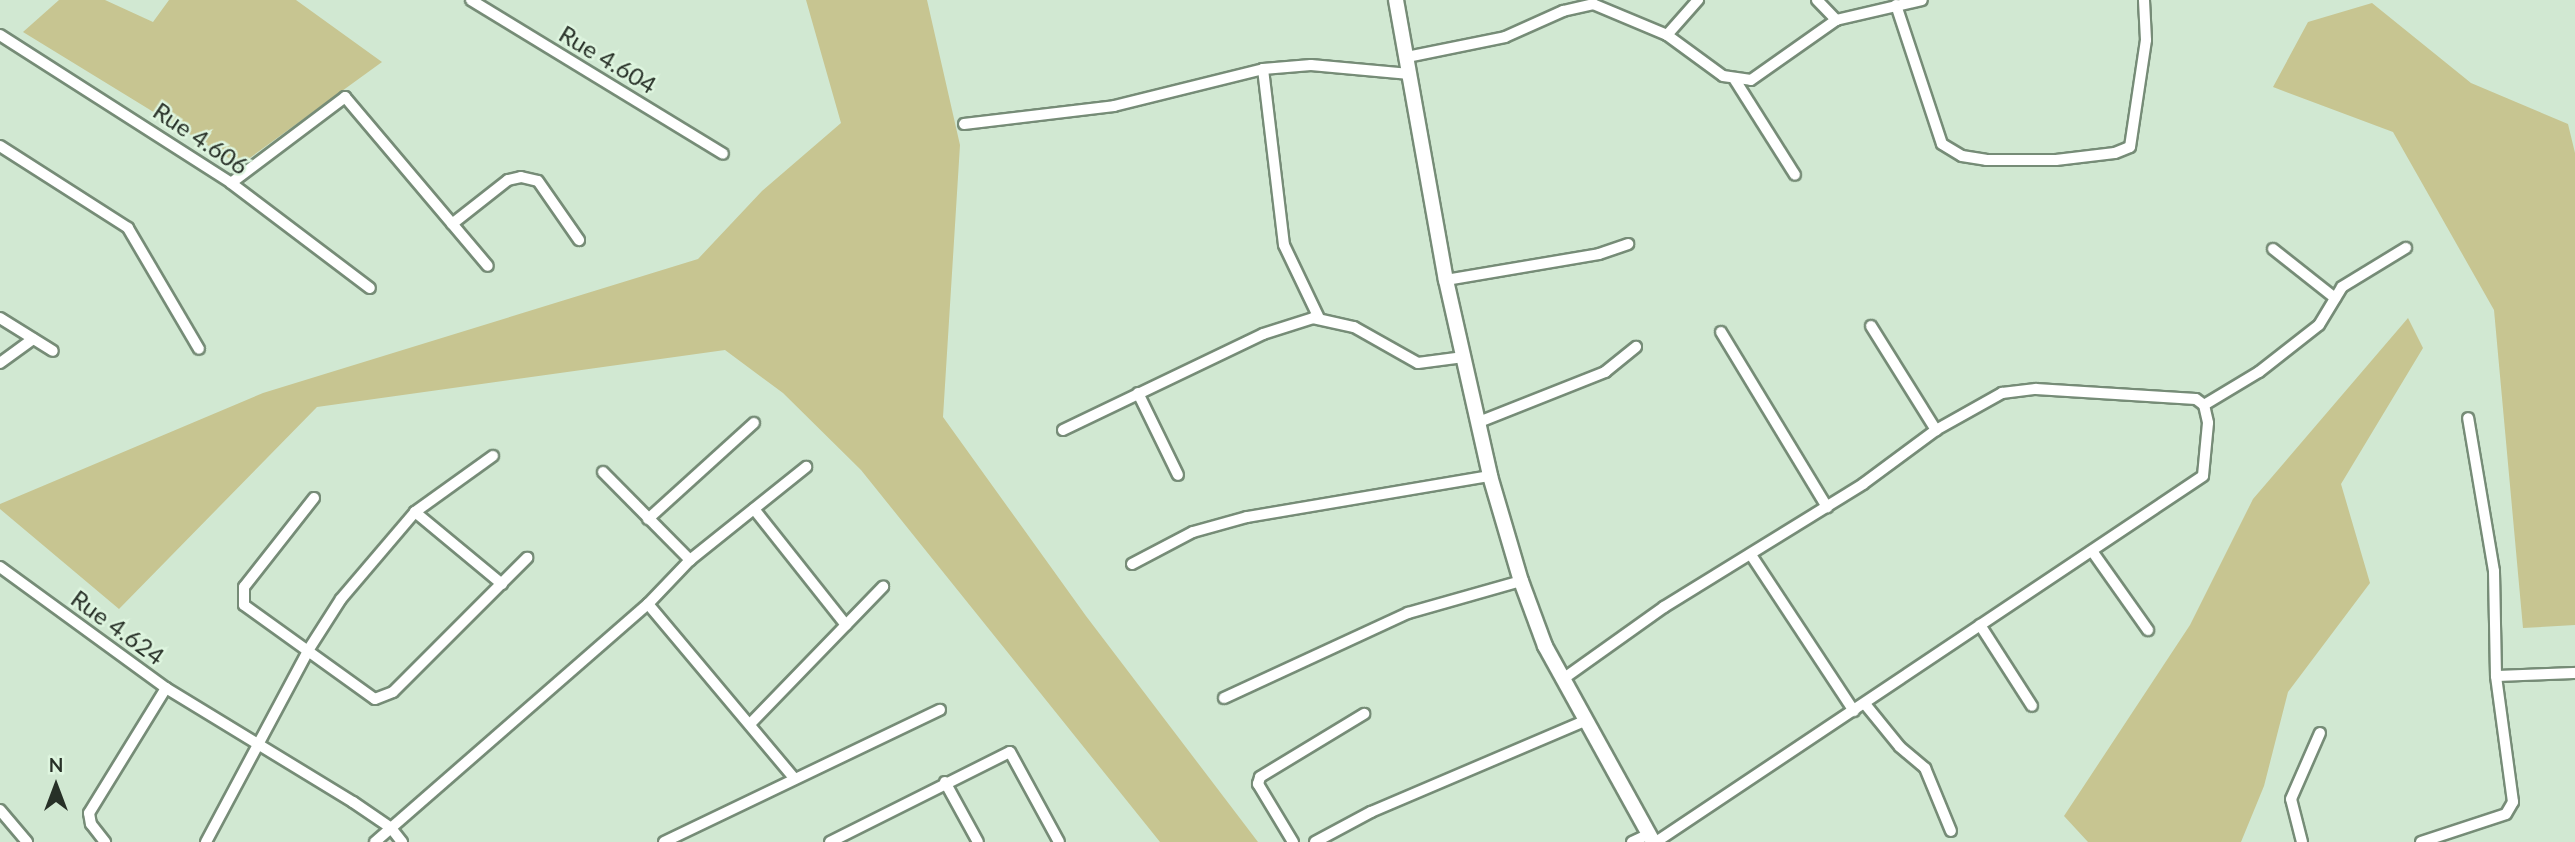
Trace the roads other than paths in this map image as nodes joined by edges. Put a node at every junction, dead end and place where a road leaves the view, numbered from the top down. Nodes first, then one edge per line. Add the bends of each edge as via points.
1 (471, 0) edge
2 (1396, 0) edge
3 (1698, 0) edge
4 (1817, 0) edge
5 (1922, 0) edge
6 (2144, 0) edge
7 (1593, 2) edge
8 (1896, 5) junction
9 (1836, 20) junction
10 (0, 35) edge
11 (1667, 35) junction
12 (1407, 57) junction
13 (1264, 69) junction
14 (1410, 74) junction
15 (1735, 80) junction
16 (964, 124) dead end
17 (0, 146) edge
18 (723, 154) dead end
19 (1795, 175) dead end
20 (231, 183) junction
21 (453, 224) junction
22 (579, 240) dead end
23 (1628, 244) dead end
24 (2406, 248) dead end
25 (2273, 249) dead end
26 (488, 266) dead end
27 (1446, 280) junction
28 (370, 288) dead end
29 (2335, 298) junction
30 (0, 318) edge
31 (1320, 318) junction
32 (1871, 327) dead end
33 (1721, 332) dead end
34 (33, 340) junction
35 (1636, 347) dead end
36 (199, 349) dead end
37 (53, 351) dead end
38 (1464, 356) junction
39 (0, 363) edge
40 (1138, 393) junction
41 (2204, 405) junction
42 (2468, 418) dead end
43 (1479, 422) junction
44 (754, 423) dead end
45 (1063, 430) dead end
46 (1936, 430) junction
47 (493, 456) dead end
48 (806, 467) dead end
49 (603, 472) dead end
50 (1178, 475) dead end
51 (1490, 476) junction
52 (314, 498) dead end
53 (1827, 507) junction
54 (754, 509) junction
55 (415, 512) junction
56 (648, 519) junction
57 (2092, 551) junction
58 (1751, 555) junction
59 (527, 558) dead end
60 (690, 560) junction
61 (1132, 564) dead end
62 (0, 566) edge
63 (1521, 581) junction
64 (502, 584) junction
65 (883, 587) dead end
66 (648, 604) junction
67 (846, 625) junction
68 (1980, 625) junction
69 (2148, 630) dead end
70 (309, 649) junction
71 (2575, 673) edge
72 (2496, 676) junction
73 (1563, 679) junction
74 (166, 688) junction
75 (1224, 698) dead end
76 (1865, 704) junction
77 (2032, 706) dead end
78 (940, 710) dead end
79 (1854, 711) junction
80 (1364, 714) dead end
81 (1587, 720) junction
82 (751, 723) junction
83 (2320, 733) dead end
84 (261, 745) junction
85 (793, 778) junction
86 (945, 782) junction
87 (0, 810) edge
88 (391, 828) junction
89 (1951, 831) dead end
90 (1652, 839) edge
91 (834, 841) edge
92 (27, 842) edge
93 (105, 842) edge
94 (206, 842) edge
95 (375, 842) edge
96 (402, 842) edge
97 (664, 842) edge
98 (978, 842) edge
99 (1059, 842) edge
100 (1293, 842) edge
101 (1315, 842) edge
102 (1633, 842) edge
103 (2302, 842) edge
104 (2421, 842) edge

1 - 18 street, Rue 4.604
2 - 12 street
3 - 11 street
4 - 9 street
5 - 8 street
6 - 8 street via 2147,40 2130,147 2056,160 1986,160 1956,154 1942,144
7 - 11 street
7 - 12 street via 1505,37
8 - 9 street
9 - 15 street via 1765,73
10 - 20 street, Rue 4.606
11 - 15 street
12 - 14 street
13 - 14 street via 1311,65
13 - 16 street via 1114,106
13 - 31 street via 1284,245
14 - 27 street
15 - 19 street
17 - 36 street via 128,228
20 - 21 street via 345,97
20 - 28 street, Rue 4.606
21 - 22 street via 508,180 521,177 538,181
21 - 26 street
23 - 27 street via 1599,254
24 - 29 street via 2342,287
25 - 29 street
27 - 38 street
29 - 41 street via 2319,325 2259,372
30 - 34 street
31 - 38 street via 1354,327 1418,363
31 - 40 street via 1263,334
32 - 46 street
33 - 53 street
34 - 37 street
34 - 39 street
35 - 43 street via 1605,372
38 - 43 street
40 - 45 street
40 - 50 street
41 - 46 street via 2196,399 2018,390 2002,393
41 - 57 street via 2208,423 2203,476
42 - 72 street via 2494,571
43 - 51 street
44 - 56 street
46 - 53 street
47 - 55 street
48 - 54 street
49 - 56 street
51 - 61 street via 1247,517 1193,532
51 - 63 street
52 - 70 street via 244,587 242,596 244,604
53 - 58 street
54 - 60 street
54 - 67 street
55 - 64 street
55 - 70 street via 341,599
56 - 60 street
57 - 68 street
57 - 69 street
58 - 73 street via 1664,607
58 - 79 street
59 - 64 street
60 - 66 street
62 - 74 street, Rue 4.624
63 - 73 street
63 - 75 street via 1408,613
64 - 70 street via 385,699 367,695
65 - 67 street
66 - 82 street
66 - 88 street
67 - 82 street
68 - 76 street
68 - 77 street
70 - 84 street
71 - 72 street
72 - 104 street via 2513,802 2507,814
73 - 81 street
74 - 84 street
74 - 93 street, Rue 4.624 via 89,813 91,824
76 - 79 street
76 - 89 street via 1900,747 1925,768
78 - 85 street
79 - 90 street
80 - 100 street via 1260,777 1258,784
81 - 90 street
81 - 101 street via 1371,812
82 - 85 street
83 - 103 street via 2291,799
84 - 88 street
84 - 94 street
85 - 97 street
86 - 91 street
86 - 98 street
86 - 99 street via 1010,752
87 - 92 street
88 - 95 street
88 - 96 street
90 - 102 street

